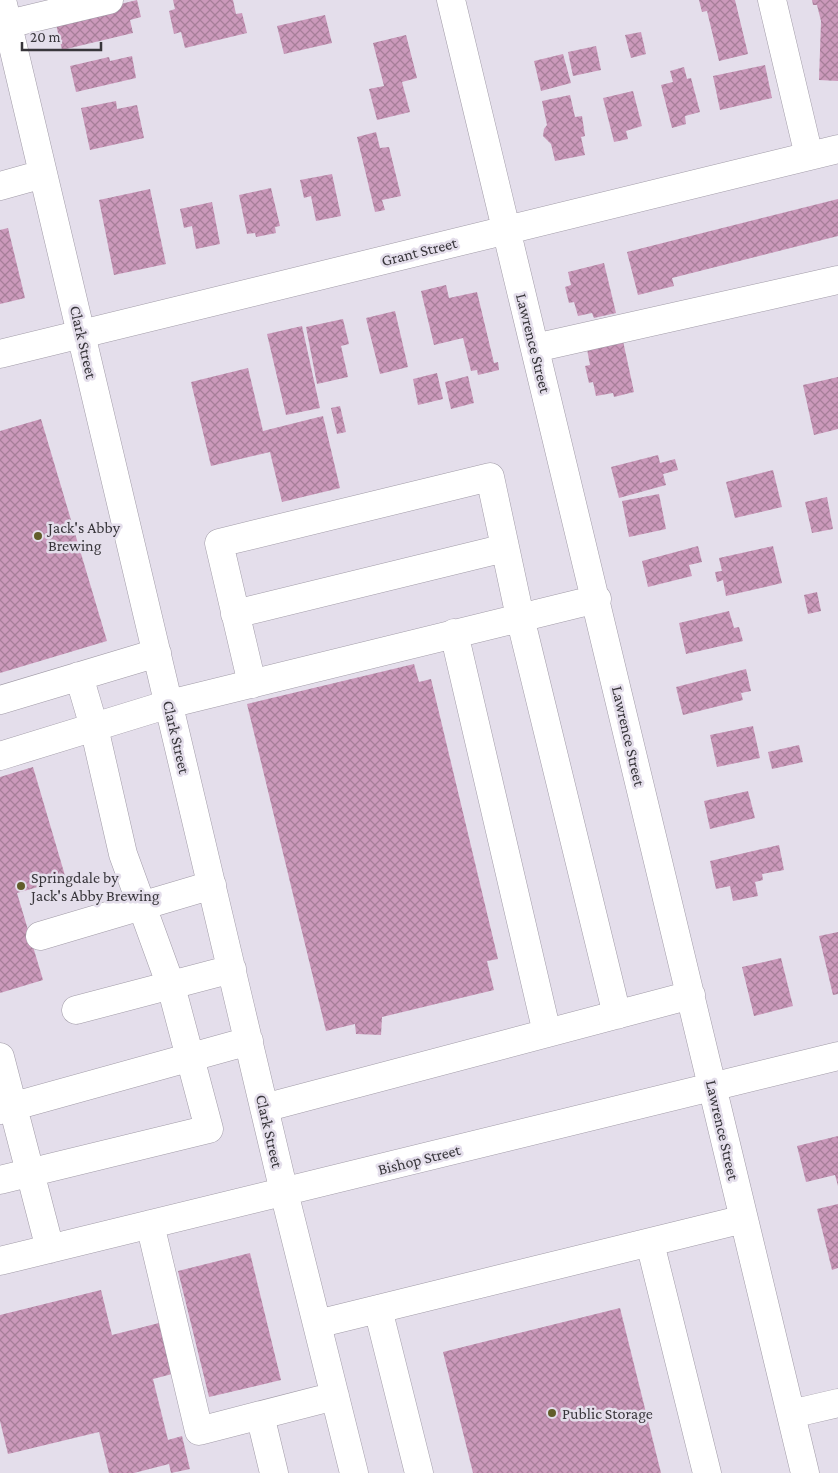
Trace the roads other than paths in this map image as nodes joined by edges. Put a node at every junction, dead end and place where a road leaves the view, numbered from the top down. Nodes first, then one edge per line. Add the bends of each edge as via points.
1 (108, 0) edge
2 (451, 0) edge
3 (772, 0) edge
4 (5, 12) edge
5 (7, 55) edge
6 (838, 149) edge
7 (809, 156) junction
8 (43, 174) junction
9 (0, 186) edge
10 (506, 230) junction
11 (838, 280) edge
12 (82, 333) junction
13 (535, 348) junction
14 (0, 354) edge
15 (505, 548) junction
16 (597, 599) junction
17 (235, 614) junction
18 (520, 617) junction
19 (454, 633) junction
20 (157, 653) junction
21 (79, 676) junction
22 (252, 684) junction
23 (0, 700) edge
24 (169, 704) junction
25 (94, 727) junction
26 (0, 756) edge
27 (212, 885) junction
28 (142, 906) junction
29 (40, 936) dead end
30 (232, 969) junction
31 (171, 986) junction
32 (691, 995) junction
33 (76, 1010) dead end
34 (617, 1015) junction
35 (546, 1033) junction
36 (249, 1041) junction
37 (838, 1056) edge
38 (0, 1057) edge
39 (190, 1057) junction
40 (713, 1087) junction
41 (6, 1108) edge
42 (264, 1108) junction
43 (30, 1173) junction
44 (0, 1180) edge
45 (284, 1192) junction
46 (744, 1219) junction
47 (150, 1224) junction
48 (650, 1243) junction
49 (50, 1249) junction
50 (0, 1261) edge
51 (378, 1309) junction
52 (317, 1324) junction
53 (335, 1396) junction
54 (838, 1403) edge
55 (791, 1414) junction
56 (260, 1415) junction
57 (274, 1473) edge
58 (354, 1473) edge
59 (419, 1473) edge
60 (707, 1473) edge
61 (805, 1473) edge

1 - 4 street
2 - 10 street, Lawrence Street
3 - 7 street
4 - 5 street, Clark Street
5 - 8 street, Clark Street
6 - 7 street, Grant Street
7 - 10 street, Grant Street
8 - 9 street
8 - 12 street, Clark Street
10 - 12 street, Grant Street
10 - 13 street, Lawrence Street
11 - 13 street
12 - 14 street, Grant Street
12 - 20 street, Clark Street
13 - 16 street, Lawrence Street
15 - 17 street
15 - 17 street via 490,477 219,543
15 - 18 street
16 - 18 street
16 - 32 street, Lawrence Street
17 - 22 street
18 - 19 street
18 - 34 street
19 - 22 street
19 - 35 street
20 - 21 street
20 - 24 street, Clark Street
21 - 23 street
21 - 25 street
22 - 24 street
24 - 25 street
24 - 27 street, Clark Street
25 - 26 street
25 - 28 street via 123,854
27 - 28 street
27 - 30 street, Clark Street
28 - 29 street
28 - 31 street
30 - 31 street
30 - 36 street, Clark Street
31 - 33 street
31 - 39 street
32 - 34 street
32 - 40 street, Lawrence Street
34 - 35 street
35 - 42 street
36 - 39 street
36 - 42 street, Clark Street
37 - 40 street, Bishop Street
38 - 41 street
39 - 41 street
39 - 43 street via 209,1129
40 - 45 street, Bishop Street
40 - 46 street, Lawrence Street
41 - 43 street
42 - 45 street, Clark Street
43 - 44 street
43 - 49 street
45 - 47 street, Bishop Street
45 - 52 street, Clark Street
46 - 48 street
46 - 55 street, Lawrence Street
47 - 49 street, Bishop Street
47 - 56 street via 199,1431
48 - 51 street
48 - 60 street
49 - 50 street, Bishop Street
51 - 52 street
51 - 59 street
52 - 53 street, Clark Street
53 - 56 street
53 - 58 street, Clark Street
54 - 55 street
55 - 61 street, Lawrence Street
56 - 57 street

